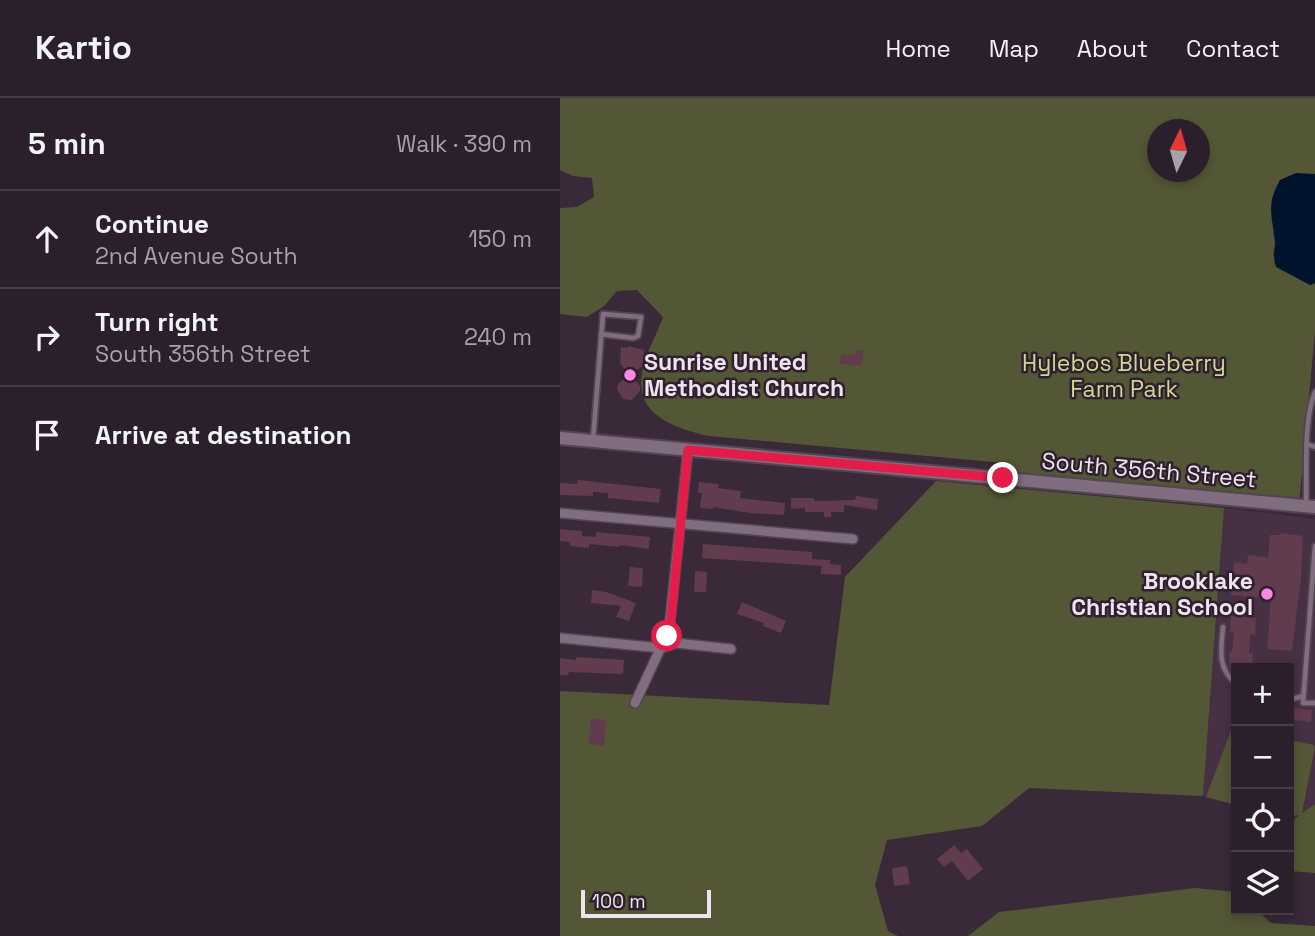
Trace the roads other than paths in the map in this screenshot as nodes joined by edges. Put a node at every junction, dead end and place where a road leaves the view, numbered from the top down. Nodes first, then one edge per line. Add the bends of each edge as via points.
1 (601, 334) junction
2 (1315, 392) edge
3 (560, 438) edge
4 (593, 441) junction
5 (1307, 444) junction
6 (1315, 447) edge
7 (688, 450) junction
8 (1313, 472) dead end
9 (1307, 476) junction
10 (1311, 506) edge
11 (560, 513) edge
12 (679, 524) junction
13 (853, 539) dead end
14 (1315, 546) edge
15 (1223, 627) dead end
16 (560, 638) edge
17 (661, 648) junction
18 (731, 649) dead end
19 (1231, 680) edge
20 (1303, 696) junction
21 (1294, 698) edge
22 (635, 703) dead end
23 (1315, 703) edge

1 - 1 lane via 603,314 641,317 638,336
1 - 4 lane
2 - 5 lane
3 - 4 main road, South 356th Street
4 - 7 main road, South 356th Street
5 - 6 lane
5 - 9 lane
7 - 10 main road, South 356th Street
7 - 12 street
8 - 9 lane
9 - 10 lane
11 - 12 street
12 - 13 street
12 - 17 street via 671,620
14 - 20 lane
15 - 19 lane via 1220,660
16 - 17 street
17 - 18 street via 676,643
17 - 22 street
20 - 21 lane
20 - 23 lane via 1303,703

